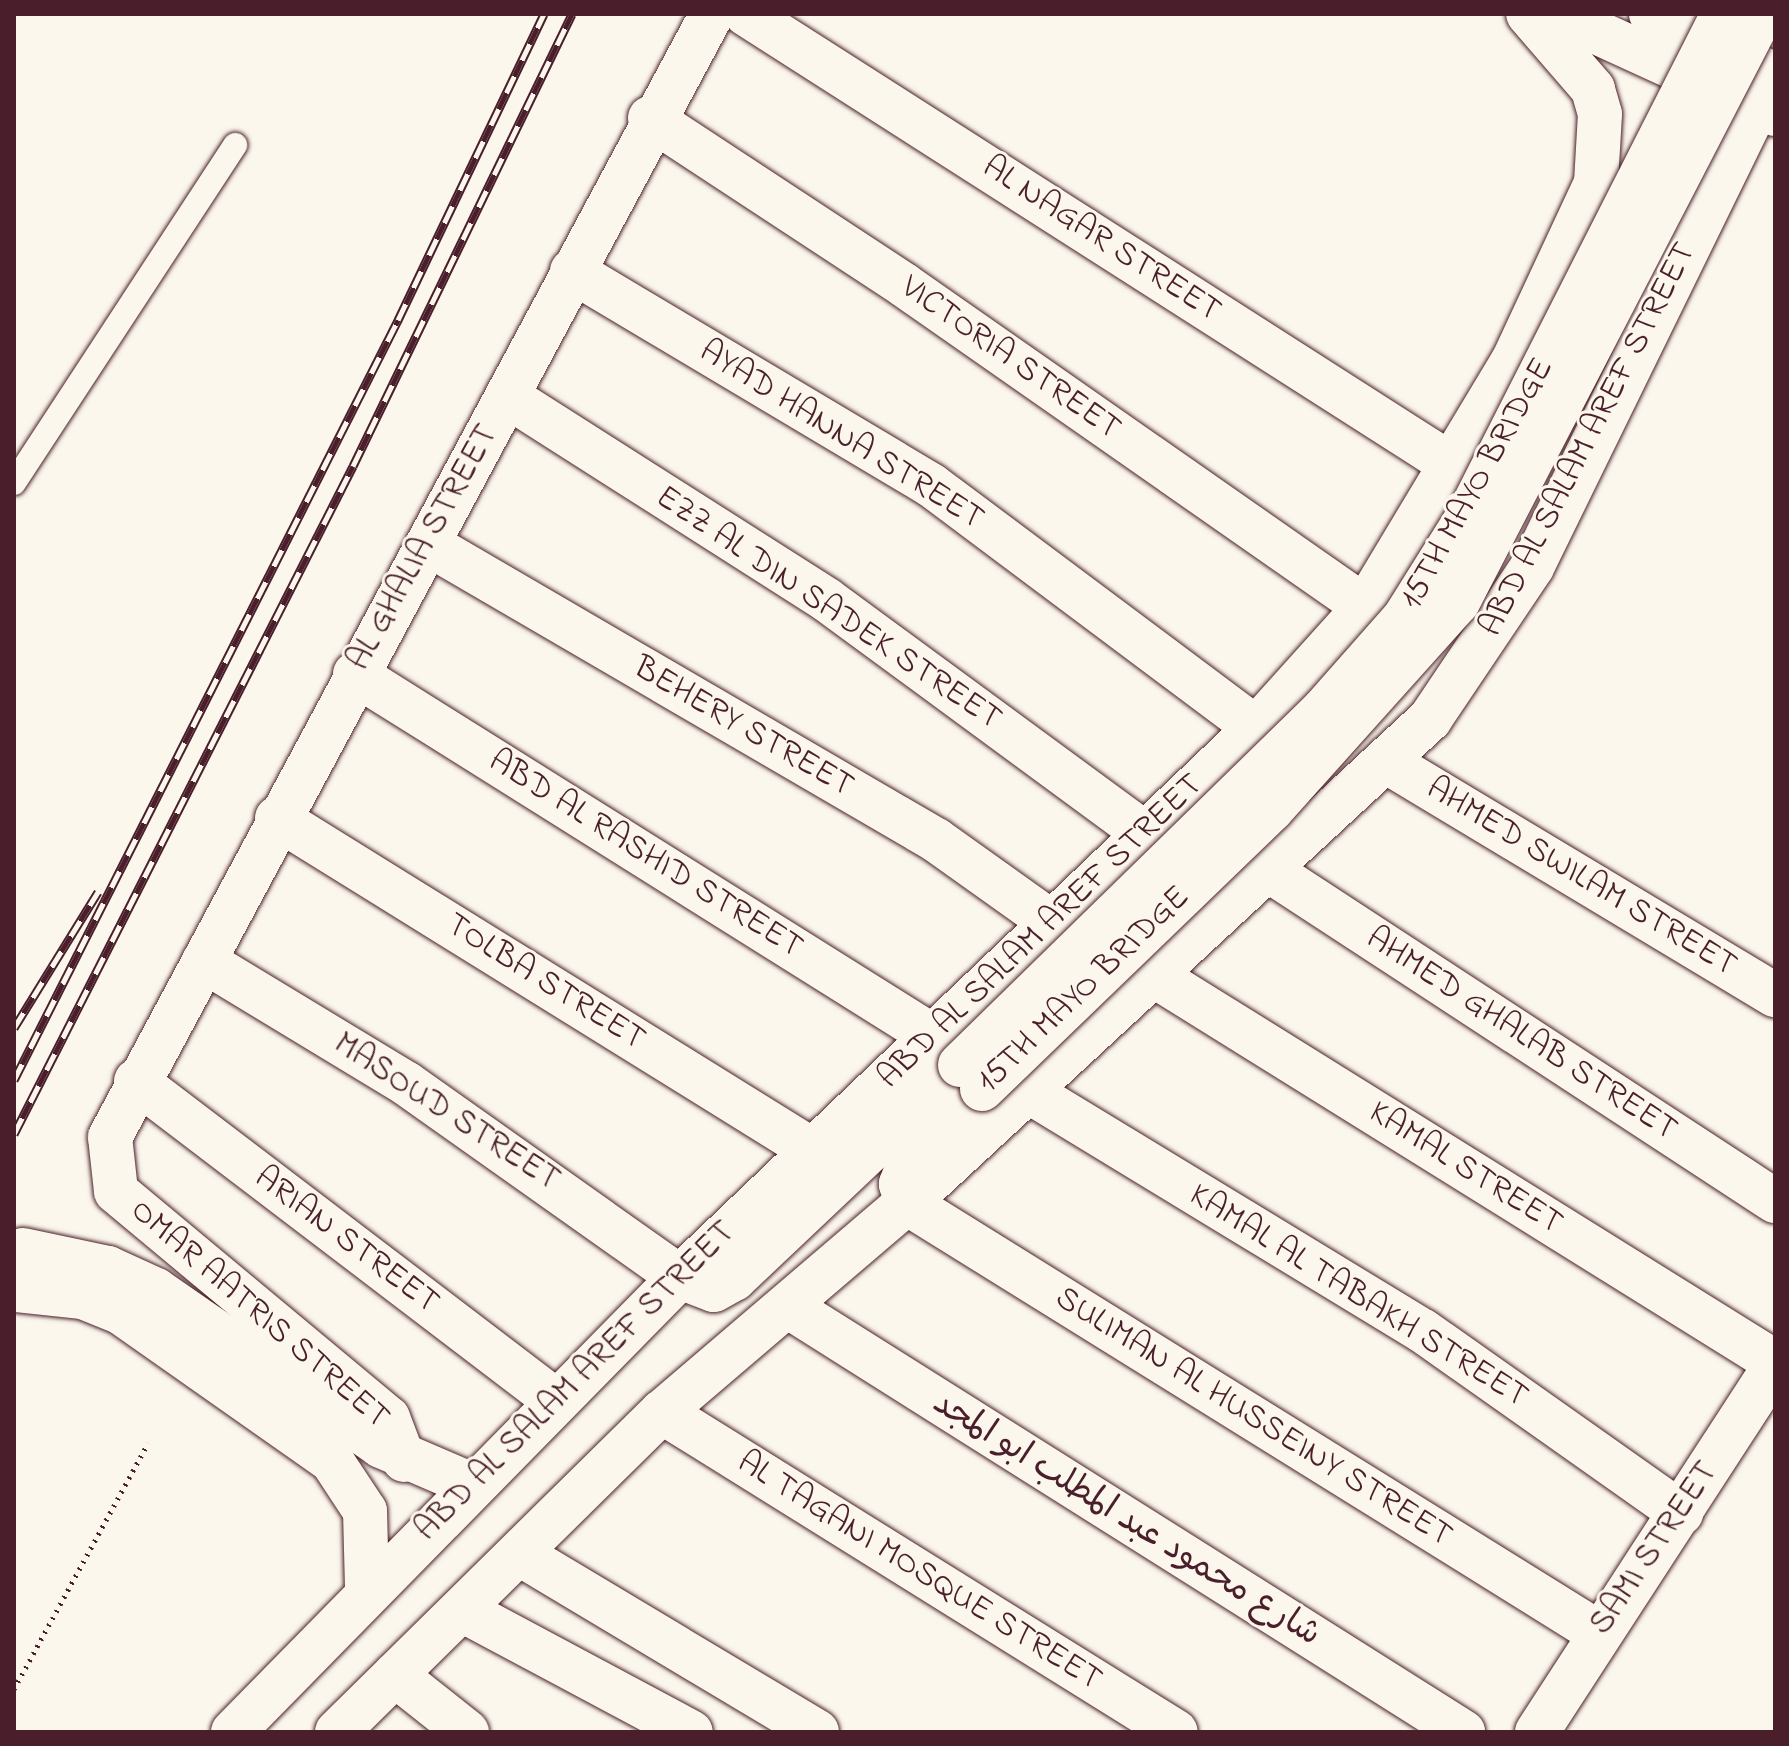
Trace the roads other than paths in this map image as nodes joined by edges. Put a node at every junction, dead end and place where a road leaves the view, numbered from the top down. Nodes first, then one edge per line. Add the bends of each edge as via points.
1 (712, 14) edge
2 (746, 14) edge
3 (1528, 14) edge
4 (1557, 14) edge
5 (1651, 14) edge
6 (1723, 14) edge
7 (1762, 14) edge
8 (1769, 99) edge
9 (650, 118) junction
10 (235, 145) dead end
11 (572, 271) junction
12 (507, 396) junction
13 (1455, 467) junction
14 (14, 483) edge
15 (428, 544) junction
16 (1365, 607) junction
17 (355, 674) junction
18 (1256, 728) junction
19 (1387, 762) junction
20 (277, 818) junction
21 (1142, 831) junction
22 (1267, 869) junction
23 (1051, 922) junction
24 (204, 961) junction
25 (1155, 976) junction
26 (1775, 995) edge
27 (958, 1063) junction
28 (136, 1081) junction
29 (1028, 1091) junction
30 (812, 1150) junction
31 (1775, 1201) edge
32 (907, 1203) junction
33 (680, 1277) junction
34 (789, 1307) junction
35 (1775, 1364) edge
36 (556, 1401) junction
37 (662, 1412) junction
38 (404, 1460) junction
39 (472, 1485) junction
40 (1681, 1513) junction
41 (520, 1554) junction
42 (367, 1589) junction
43 (464, 1611) junction
44 (1599, 1633) junction
45 (395, 1675) junction
46 (233, 1732) edge
47 (337, 1732) edge
48 (467, 1732) edge
49 (691, 1732) edge
50 (817, 1732) edge
51 (1176, 1732) edge
52 (1463, 1732) edge
53 (1537, 1732) edge

1 - 9 main road, AL GHALIA STREET
2 - 13 main road, AL NAGAR STREET
3 - 13 main road, ABD AL SALAM AREF STREET via 1593,89 1601,139 1596,183
4 - 8 main road
5 - 8 main road
6 - 27 main road, 15TH MAYO BRIDGE, bridge via 1468,516 1405,617 1324,709
7 - 27 main road, 15TH MAYO BRIDGE, bridge via 1458,602 1272,809
8 - 19 main road, ABD AL SALAM AREF STREET via 1532,567 1466,673
9 - 11 main road, AL GHALIA STREET
9 - 16 main road, VICTORIA STREET via 904,285
10 - 14 lane
11 - 12 main road, AL GHALIA STREET
11 - 18 main road, AYAD HANNA STREET via 931,485
12 - 15 main road, AL GHALIA STREET
12 - 21 main road, EZZ AL DIN SADEK STREET via 827,600
13 - 16 main road, ABD AL SALAM AREF STREET
15 - 17 main road, AL GHALIA STREET
15 - 23 main road, BEHERY STREET via 936,840
16 - 18 main road, ABD AL SALAM AREF STREET
17 - 20 main road, AL GHALIA STREET
17 - 27 main road, ABD AL RASHID STREET
18 - 21 main road, ABD AL SALAM AREF STREET
19 - 22 main road, ABD AL SALAM AREF STREET
19 - 26 main road, AHMED SWILAM STREET
20 - 24 main road, AL GHALIA STREET
20 - 30 main road, TOLBA STREET
21 - 23 main road, ABD AL SALAM AREF STREET
22 - 25 main road, ABD AL SALAM AREF STREET
22 - 31 main road, AHMED GHALAB STREET
23 - 27 main road, ABD AL SALAM AREF STREET
24 - 28 main road, AL GHALIA STREET
24 - 33 main road, MASOUD STREET via 407,1084
25 - 29 main road, ABD AL SALAM AREF STREET
25 - 35 main road, KAMAL STREET
27 - 30 main road, ABD AL SALAM AREF STREET
27 - 32 main road, 15TH MAYO BRIDGE via 901,1184
27 - 33 main road, 15TH MAYO BRIDGE via 734,1279 714,1290
28 - 36 main road, ARIAN STREET
28 - 38 main road, OMAR AATRIS STREET via 110,1137 116,1191 388,1418
29 - 32 main road, ABD AL SALAM AREF STREET
29 - 40 main road, KAMAL AL TABAKH STREET via 1423,1331
30 - 33 main road, ABD AL SALAM AREF STREET
32 - 34 main road, ABD AL SALAM AREF STREET
32 - 44 main road, SULIMAN AL HUSSEINY STREET
33 - 36 main road, ABD AL SALAM AREF STREET
34 - 37 main road, ABD AL SALAM AREF STREET
34 - 52 main road, شارع محمود عبد المطلب ابو المجد
35 - 40 main road, SAMI STREET
36 - 39 main road, ABD AL SALAM AREF STREET
37 - 41 main road, ABD AL SALAM AREF STREET
37 - 51 main road, AL TAGANI MOSQUE STREET
38 - 39 main road
38 - 42 main road via 156,1290 108,1268 20,1270 120,1312 332,1461 365,1511
39 - 42 main road, ABD AL SALAM AREF STREET
40 - 44 main road, SAMI STREET
41 - 43 main road, ABD AL SALAM AREF STREET
41 - 50 main road
42 - 46 main road, ABD AL SALAM AREF STREET
43 - 45 main road, ABD AL SALAM AREF STREET
43 - 49 main road
44 - 53 main road, SAMI STREET
45 - 47 main road, ABD AL SALAM AREF STREET
45 - 48 main road

